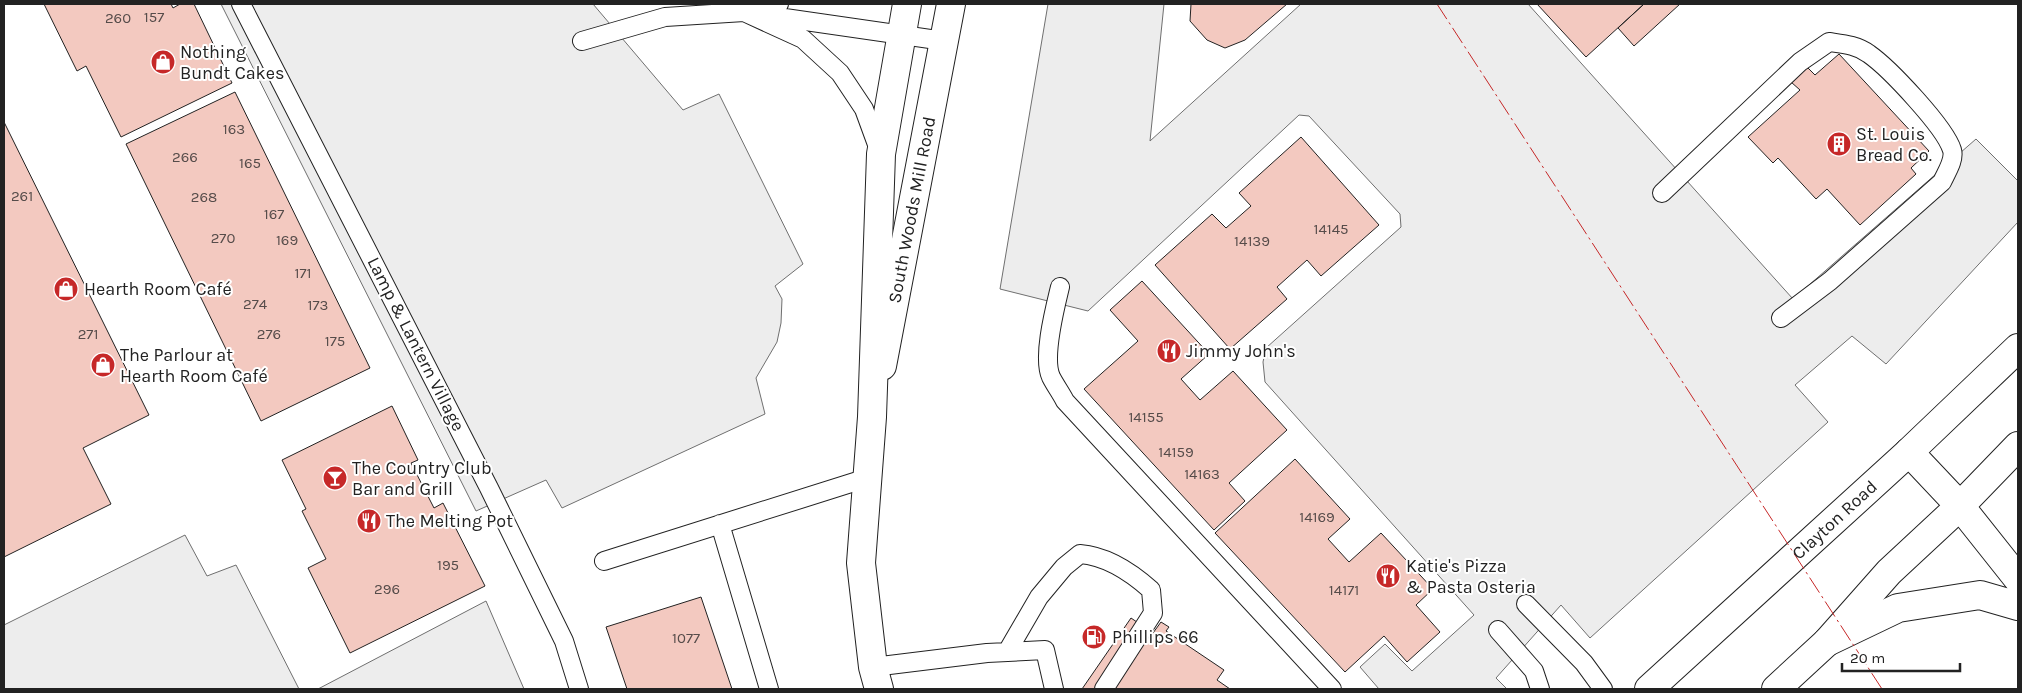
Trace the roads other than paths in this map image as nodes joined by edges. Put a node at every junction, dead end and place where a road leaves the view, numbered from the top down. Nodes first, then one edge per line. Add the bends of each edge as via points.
1 (241, 4) edge
2 (779, 4) edge
3 (907, 4) edge
4 (951, 4) edge
5 (744, 12) junction
6 (902, 34) junction
7 (582, 41) dead end
8 (944, 41) junction
9 (881, 154) junction
10 (1662, 194) dead end
11 (1060, 286) dead end
12 (1781, 318) dead end
13 (2018, 348) edge
14 (872, 417) junction
15 (2018, 446) edge
16 (1909, 452) junction
17 (867, 478) junction
18 (1960, 506) junction
19 (720, 524) junction
20 (604, 561) dead end
21 (2018, 579) edge
22 (1526, 604) dead end
23 (2018, 606) edge
24 (1498, 630) dead end
25 (1827, 642) junction
26 (1007, 652) junction
27 (876, 678) edge
28 (579, 689) edge
29 (769, 689) edge
30 (1054, 689) edge
31 (1104, 689) edge
32 (1332, 689) edge
33 (1540, 689) edge
34 (1603, 689) edge
35 (1649, 689) edge
36 (1776, 689) edge

1 - 28 lane, Lamp & Lantern Village via 490,488 564,641
2 - 5 lane
3 - 6 main road, South Woods Mill Road
4 - 8 main road, South Woods Mill Road
5 - 6 lane
5 - 7 lane via 665,17
5 - 9 lane via 803,39 840,73 864,109
6 - 8 lane
6 - 9 main road, South Woods Mill Road
8 - 14 main road, South Woods Mill Road
9 - 14 main road, South Woods Mill Road
10 - 12 lane via 1800,62 1829,42 1850,45 1868,53 1892,74 1943,132 1952,151 1948,170 1942,182 1830,281
11 - 32 lane via 1048,357 1050,375 1065,401
13 - 16 main road, Clayton Road
14 - 17 main road, South Woods Mill Road
15 - 18 main road
16 - 18 main road
16 - 35 main road, Clayton Road
17 - 19 lane
17 - 27 main road, South Woods Mill Road via 861,563
18 - 21 main road
18 - 25 main road via 1889,572
19 - 20 lane
19 - 29 lane
22 - 34 lane via 1584,663
23 - 25 main road via 1980,595 1898,608
24 - 33 lane via 1534,671
25 - 36 main road
26 - 27 lane
26 - 30 lane via 1045,650
26 - 31 lane via 1039,596 1064,567 1080,554 1093,555 1137,577 1151,590 1153,613

